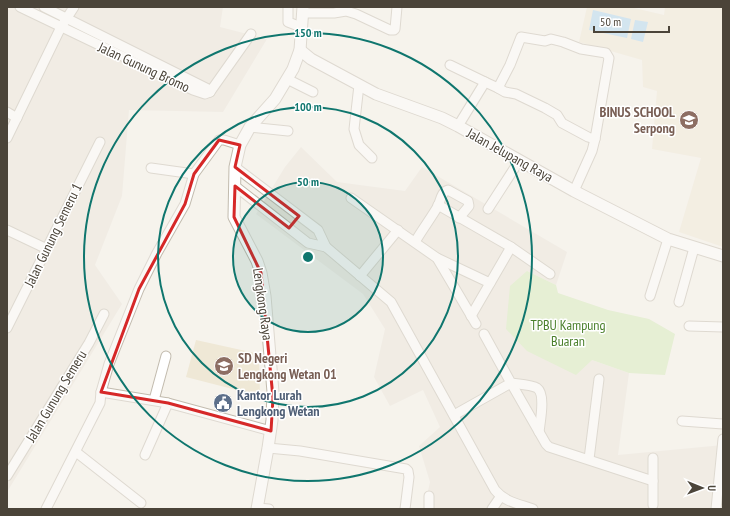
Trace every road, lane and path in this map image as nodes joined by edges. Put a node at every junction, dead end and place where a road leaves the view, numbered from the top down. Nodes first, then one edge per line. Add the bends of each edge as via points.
1 (20, 7) edge
2 (44, 7) edge
3 (74, 7) edge
4 (288, 7) edge
5 (397, 7) edge
6 (303, 10) edge
7 (67, 18) junction
8 (301, 27) junction
9 (61, 28) junction
10 (251, 34) dead end
11 (300, 50) junction
12 (450, 65) dead end
13 (287, 79) junction
14 (485, 82) junction
15 (359, 85) junction
16 (498, 88) junction
17 (210, 92) junction
18 (313, 92) dead end
19 (7, 112) edge
20 (17, 118) junction
21 (458, 126) junction
22 (250, 127) junction
23 (288, 131) dead end
24 (7, 138) edge
25 (595, 139) junction
26 (100, 142) dead end
27 (240, 145) junction
28 (372, 158) dead end
29 (519, 161) junction
30 (235, 167) junction
31 (151, 168) dead end
32 (194, 174) junction
33 (235, 186) junction
34 (574, 191) junction
35 (351, 198) dead end
36 (438, 205) junction
37 (488, 209) dead end
38 (299, 216) junction
39 (459, 218) junction
40 (289, 228) junction
41 (7, 230) edge
42 (398, 230) junction
43 (668, 239) junction
44 (415, 242) junction
45 (326, 247) junction
46 (511, 247) junction
47 (694, 248) junction
48 (47, 249) junction
49 (723, 256) edge
50 (437, 258) junction
51 (550, 274) dead end
52 (360, 276) junction
53 (490, 283) junction
54 (650, 296) dead end
55 (679, 302) dead end
56 (104, 314) dead end
57 (689, 326) dead end
58 (723, 327) edge
59 (7, 328) edge
60 (484, 334) dead end
61 (166, 356) dead end
62 (599, 379) dead end
63 (513, 384) junction
64 (101, 392) junction
65 (154, 400) junction
66 (168, 403) junction
67 (455, 417) junction
68 (682, 421) dead end
69 (723, 424) edge
70 (271, 431) junction
71 (539, 432) junction
72 (723, 440) edge
73 (268, 448) junction
74 (76, 452) junction
75 (145, 455) dead end
76 (653, 458) dead end
77 (589, 459) junction
78 (7, 476) edge
79 (653, 481) junction
80 (429, 496) dead end
81 (501, 496) junction
82 (140, 503) dead end
83 (653, 506) dead end
84 (257, 508) edge
85 (46, 509) edge
86 (268, 509) edge
87 (405, 509) edge
88 (429, 509) edge
89 (492, 509) edge
90 (533, 509) edge
91 (716, 509) edge

1 - 9 street, Jalan Gunung Bromo
2 - 7 street, Jalan Gunung Bromo
3 - 7 street
4 - 8 street via 288,22
5 - 6 street via 394,30 346,11 334,13
6 - 8 street, Lengkong Raya
7 - 9 street
7 - 17 street, Jalan Gunung Bromo
8 - 11 street, Lengkong Raya
9 - 17 street, Jalan Gunung Bromo via 193,90 205,94
9 - 20 street
10 - 17 street
11 - 13 street, Lengkong Raya
11 - 15 street, Jalan Jelupang Raya via 311,60
12 - 14 street
13 - 18 street
13 - 22 street, Lengkong Raya via 275,99
14 - 16 street
14 - 21 street
15 - 21 street, Jalan Jelupang Raya
15 - 28 street via 354,129 359,145
16 - 25 street via 545,108 557,115 562,123
16 - 25 street via 523,36 544,41 551,39 581,49 606,53 609,58
19 - 20 street
20 - 24 street
21 - 29 street, Jalan Jelupang Raya
22 - 23 street
22 - 27 street, Lengkong Raya
25 - 34 street
26 - 48 street, Jalan Gunung Semeru 1
27 - 30 street, Lengkong Raya
27 - 32 street via 219,140
29 - 34 street, Jalan Jelupang Raya
29 - 37 street
30 - 33 street, Lengkong Raya
30 - 38 street
31 - 32 street
32 - 64 street via 185,204 139,289
33 - 40 street
33 - 70 street, Lengkong Raya via 234,217 257,261 265,296 272,392
34 - 43 street, Jalan Jelupang Raya
35 - 42 street
36 - 39 street
36 - 39 street via 443,192 448,190 468,201 469,206
36 - 44 street
38 - 40 street
38 - 45 street via 318,230
39 - 46 street
40 - 45 street via 308,242
41 - 48 street
42 - 44 street
42 - 52 street
43 - 47 street, Jalan Jelupang Raya
43 - 54 street
44 - 50 street
45 - 52 street
46 - 51 street
46 - 53 street
47 - 49 street, Jalan Jelupang Raya
47 - 55 street
48 - 59 street, Jalan Gunung Semeru 1
50 - 53 street
50 - 53 street via 473,320
52 - 67 street via 391,302
56 - 78 street, Jalan Gunung Semeru via 89,343
57 - 58 street
60 - 63 street
61 - 65 street
62 - 77 street
63 - 67 street
63 - 71 street
63 - 71 street via 536,388 540,393 542,401
64 - 65 street
64 - 74 street via 100,404
65 - 66 street
66 - 70 street
66 - 75 street
67 - 81 street
68 - 69 street
70 - 73 street, Lengkong Raya
71 - 77 street via 549,447
72 - 91 street
73 - 84 street, Lengkong Raya
73 - 87 street via 406,469 409,477
74 - 82 street
74 - 85 street
76 - 79 street
77 - 79 street
79 - 83 street
80 - 88 street
81 - 89 street
81 - 90 street
84 - 86 street

